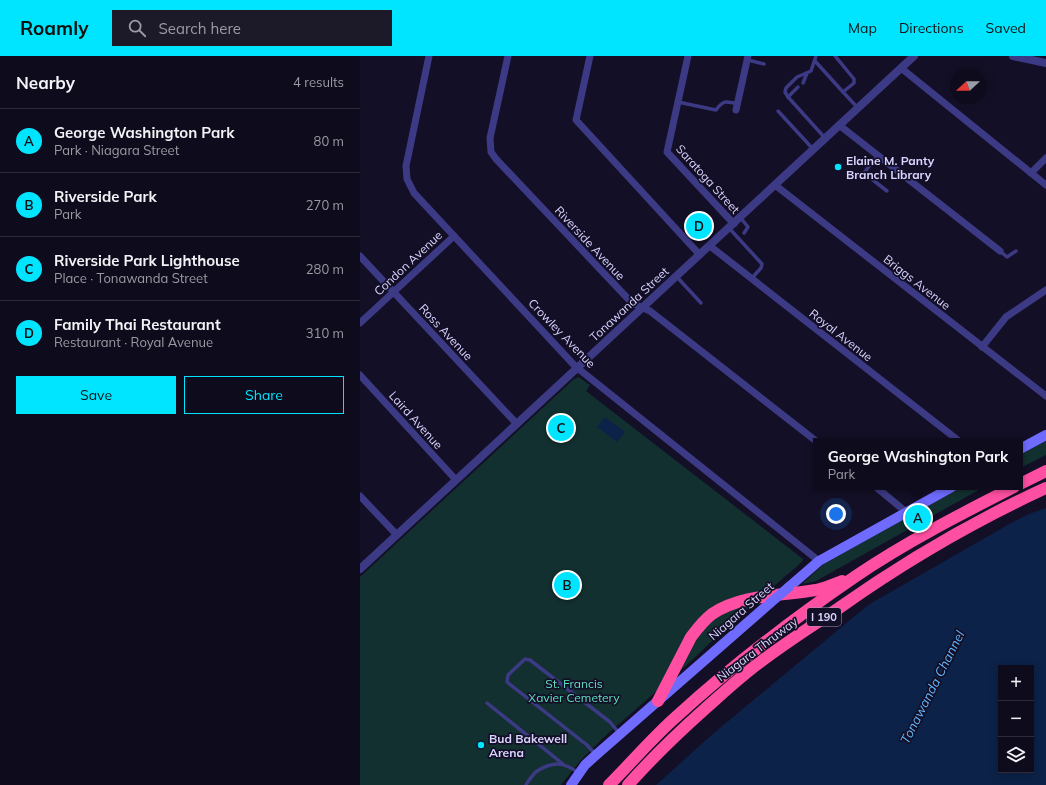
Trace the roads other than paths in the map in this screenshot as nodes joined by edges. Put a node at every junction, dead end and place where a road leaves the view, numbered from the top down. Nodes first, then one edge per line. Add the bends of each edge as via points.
1 (429, 56) edge
2 (508, 56) edge
3 (590, 56) edge
4 (688, 56) edge
5 (816, 56) edge
6 (834, 56) edge
7 (914, 56) edge
8 (1013, 56) edge
9 (748, 58) edge
10 (815, 61) junction
11 (1046, 63) edge
12 (764, 64) dead end
13 (901, 68) junction
14 (807, 73) junction
15 (803, 83) dead end
16 (798, 87) dead end
17 (843, 92) junction
18 (788, 97) junction
19 (678, 102) junction
20 (737, 107) joint
21 (858, 108) junction
22 (778, 112) dead end
23 (839, 125) junction
24 (825, 138) junction
25 (813, 149) junction
26 (877, 155) junction
27 (1046, 158) edge
28 (1031, 172) junction
29 (775, 185) junction
30 (1046, 185) edge
31 (887, 191) dead end
32 (740, 217) junction
33 (731, 226) junction
34 (454, 236) junction
35 (741, 236) junction
36 (710, 246) junction
37 (1000, 251) joint
38 (1016, 251) dead end
39 (700, 255) junction
40 (360, 256) edge
41 (676, 276) junction
42 (751, 279) junction
43 (1046, 290) edge
44 (394, 292) junction
45 (701, 303) dead end
46 (641, 308) junction
47 (360, 323) edge
48 (982, 346) junction
49 (578, 368) junction
50 (360, 375) edge
51 (1046, 396) edge
52 (517, 424) junction
53 (1046, 435) edge
54 (955, 438) edge
55 (813, 439) edge
56 (1023, 448) edge
57 (1046, 471) edge
58 (456, 480) junction
59 (1023, 482) edge
60 (1046, 488) edge
61 (880, 490) edge
62 (946, 490) edge
63 (1008, 490) edge
64 (360, 496) edge
65 (906, 512) junction
66 (397, 535) junction
67 (819, 561) junction
68 (360, 569) edge
69 (857, 576) junction
70 (658, 701) junction
71 (487, 703) dead end
72 (620, 734) junction
73 (596, 755) junction
74 (563, 764) junction
75 (579, 773) junction
76 (526, 785) edge
77 (571, 785) edge
78 (609, 785) edge
79 (628, 785) edge

1 - 34 street, Crowley Avenue via 406,166 407,179 414,193
2 - 46 street, Riverside Avenue via 490,138 491,152 632,304
3 - 39 street via 576,120
4 - 19 street, Saratoga Street
5 - 10 lane
6 - 17 lane via 854,79 854,83
7 - 13 street, Tonawanda Street
8 - 11 street
9 - 12 lane
9 - 20 street
10 - 14 lane via 811,71
10 - 17 lane
13 - 21 street, Tonawanda Street
13 - 28 street
14 - 15 lane
14 - 18 lane via 797,77 786,88
16 - 18 lane
17 - 21 lane
18 - 24 lane
19 - 20 lane via 716,110 721,103 728,101
19 - 33 street, Saratoga Street via 667,152
21 - 23 street, Tonawanda Street
22 - 25 lane
23 - 24 street, Tonawanda Street
23 - 26 street
24 - 25 street, Tonawanda Street
25 - 29 street, Tonawanda Street
26 - 31 lane via 864,173
26 - 37 street
27 - 28 street
28 - 30 street
29 - 32 street, Tonawanda Street
29 - 48 street, Briggs Avenue
32 - 33 street, Tonawanda Street
32 - 35 lane via 748,228
33 - 35 lane
33 - 36 street, Tonawanda Street
34 - 44 street, Condon Avenue
34 - 49 street, Crowley Avenue
35 - 42 lane via 762,264
36 - 39 street, Tonawanda Street
36 - 42 street, Royal Avenue
37 - 38 lane via 1007,257
39 - 41 street, Tonawanda Street
40 - 44 street, Ross Avenue
41 - 45 lane
41 - 46 street, Tonawanda Street
42 - 54 street, Royal Avenue
43 - 48 street via 1006,317
44 - 47 street, Condon Avenue
44 - 52 street, Ross Avenue
46 - 49 street, Tonawanda Street
46 - 55 street, Riverside Avenue via 650,312
48 - 51 street, Briggs Avenue
49 - 52 street, Tonawanda Street
49 - 67 street, Crowley Avenue
50 - 58 street, Laird Avenue
52 - 58 street, Tonawanda Street
53 - 56 main road
57 - 59 highway
58 - 66 street, Tonawanda Street
60 - 79 highway, Niagara Thruway / I 190 via 937,545 864,589 812,625 734,683
61 - 65 street
62 - 65 main road, Niagara Street
63 - 69 highway, Niagara Thruway / I 190 via 947,522
64 - 66 street
65 - 67 main road, Niagara Street
66 - 68 street, Tonawanda Street
67 - 70 main road, Niagara Street, bridge
69 - 70 highway via 817,590 746,600 723,608 698,627 691,637
69 - 78 highway, Niagara Thruway / I 190 via 730,669 676,717
70 - 72 main road, Niagara Street
71 - 74 lane
72 - 73 main road, Niagara Street
72 - 73 lane via 610,722 530,660 525,659 508,675 507,682 587,745
73 - 75 main road, Niagara Street
74 - 75 lane
74 - 76 lane via 551,765 536,772
75 - 77 main road, Niagara Street

